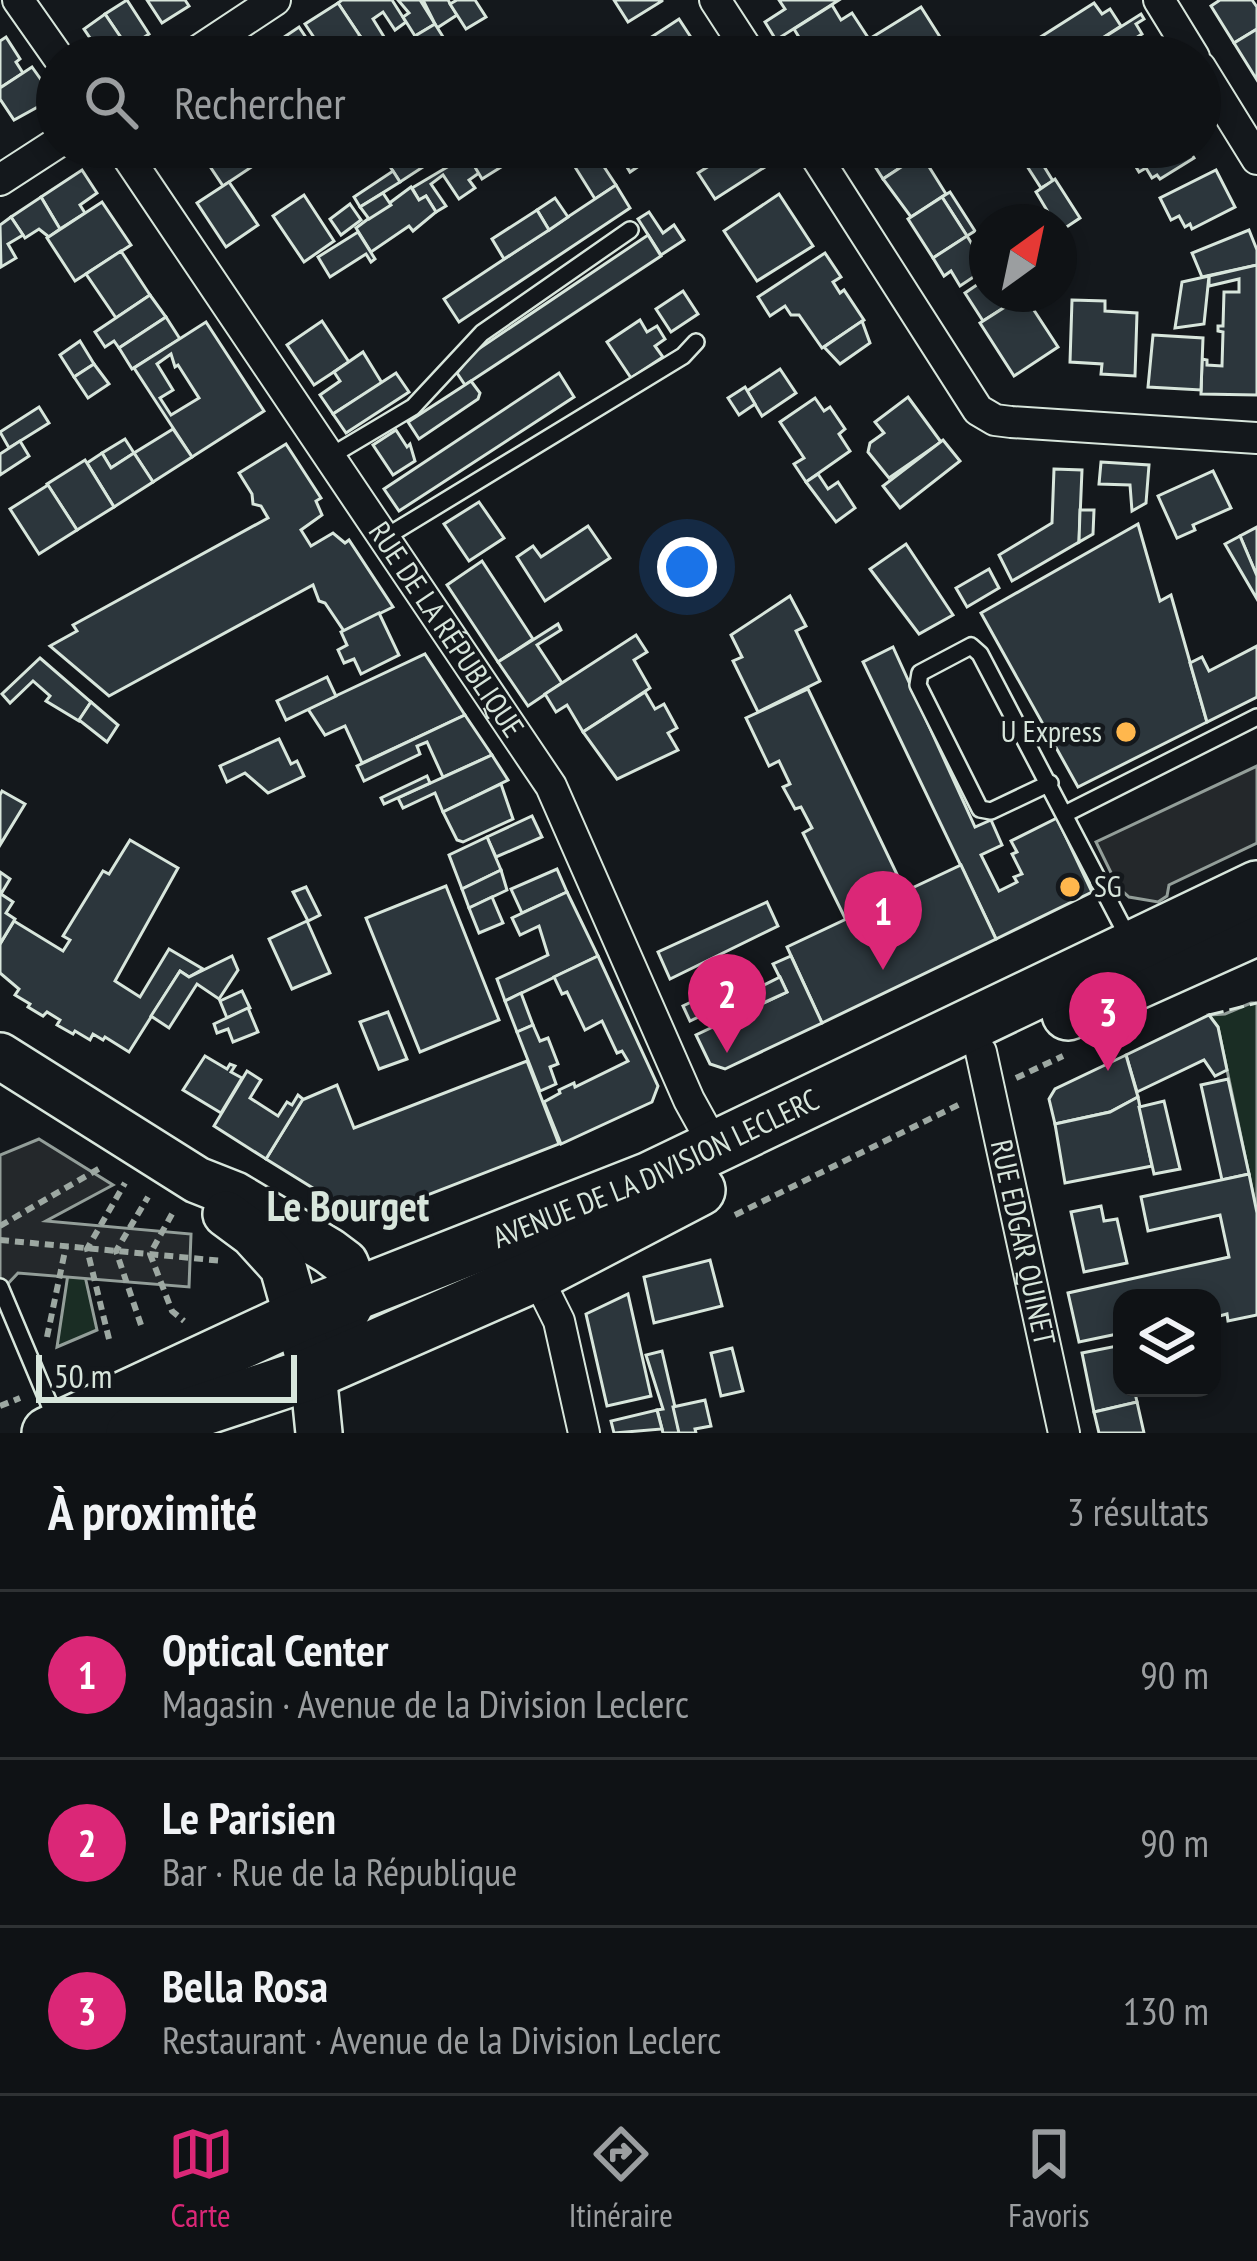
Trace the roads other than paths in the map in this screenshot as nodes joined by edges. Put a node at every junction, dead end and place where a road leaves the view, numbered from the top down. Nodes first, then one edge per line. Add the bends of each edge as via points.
1 (18, 0) edge
2 (275, 0) edge
3 (715, 0) edge
4 (1159, 0) edge
5 (43, 36) edge
6 (221, 36) edge
7 (738, 36) edge
8 (1181, 36) edge
9 (1221, 101) edge
10 (36, 157) edge
11 (1257, 158) edge
12 (135, 168) edge
13 (822, 168) edge
14 (0, 180) edge
15 (630, 230) dead end
16 (696, 342) dead end
17 (1257, 438) edge
18 (329, 457) junction
19 (384, 538) junction
20 (1257, 717) edge
21 (1050, 783) junction
22 (1065, 814) junction
23 (1257, 887) edge
24 (1257, 929) edge
25 (1132, 947) junction
26 (981, 1052) junction
27 (0, 1056) edge
28 (715, 1147) junction
29 (184, 1197) junction
30 (536, 1275) junction
31 (0, 1287) edge
32 (357, 1293) junction
33 (296, 1317) junction
34 (313, 1373) junction
35 (54, 1431) edge
36 (133, 1433) edge
37 (320, 1433) edge
38 (584, 1433) edge
39 (1064, 1433) edge

1 - 5 street
2 - 6 street
3 - 7 street
4 - 8 street
9 - 11 street
10 - 14 street
12 - 18 street, RUE DE LA RÉPUBLIQUE
13 - 17 street via 978,410 1011,422
15 - 18 lane via 482,333 413,407
16 - 19 lane
18 - 19 street, RUE DE LA RÉPUBLIQUE
19 - 28 street, RUE DE LA RÉPUBLIQUE via 551,785
20 - 22 lane
21 - 21 lane via 971,646 920,673 918,686 980,809
21 - 22 lane
22 - 25 lane
23 - 25 main road, AVENUE DE LA DIVISION LECLERC
24 - 26 main road, AVENUE DE LA DIVISION LECLERC
25 - 28 main road, AVENUE DE LA DIVISION LECLERC
26 - 30 main road, AVENUE DE LA DIVISION LECLERC
26 - 39 street, RUE EDGAR QUINET
27 - 29 street
28 - 32 main road, AVENUE DE LA DIVISION LECLERC
29 - 32 street via 235,1195 345,1263
29 - 33 street via 253,1234 283,1268
30 - 34 main road, AVENUE DE LA DIVISION LECLERC
30 - 38 street via 559,1321
31 - 35 lane
32 - 33 main road, AVENUE DE LA DIVISION LECLERC
32 - 34 street
33 - 34 street
33 - 35 main road, AVENUE DE LA DIVISION LECLERC
34 - 36 main road, AVENUE DE LA DIVISION LECLERC
34 - 37 street

